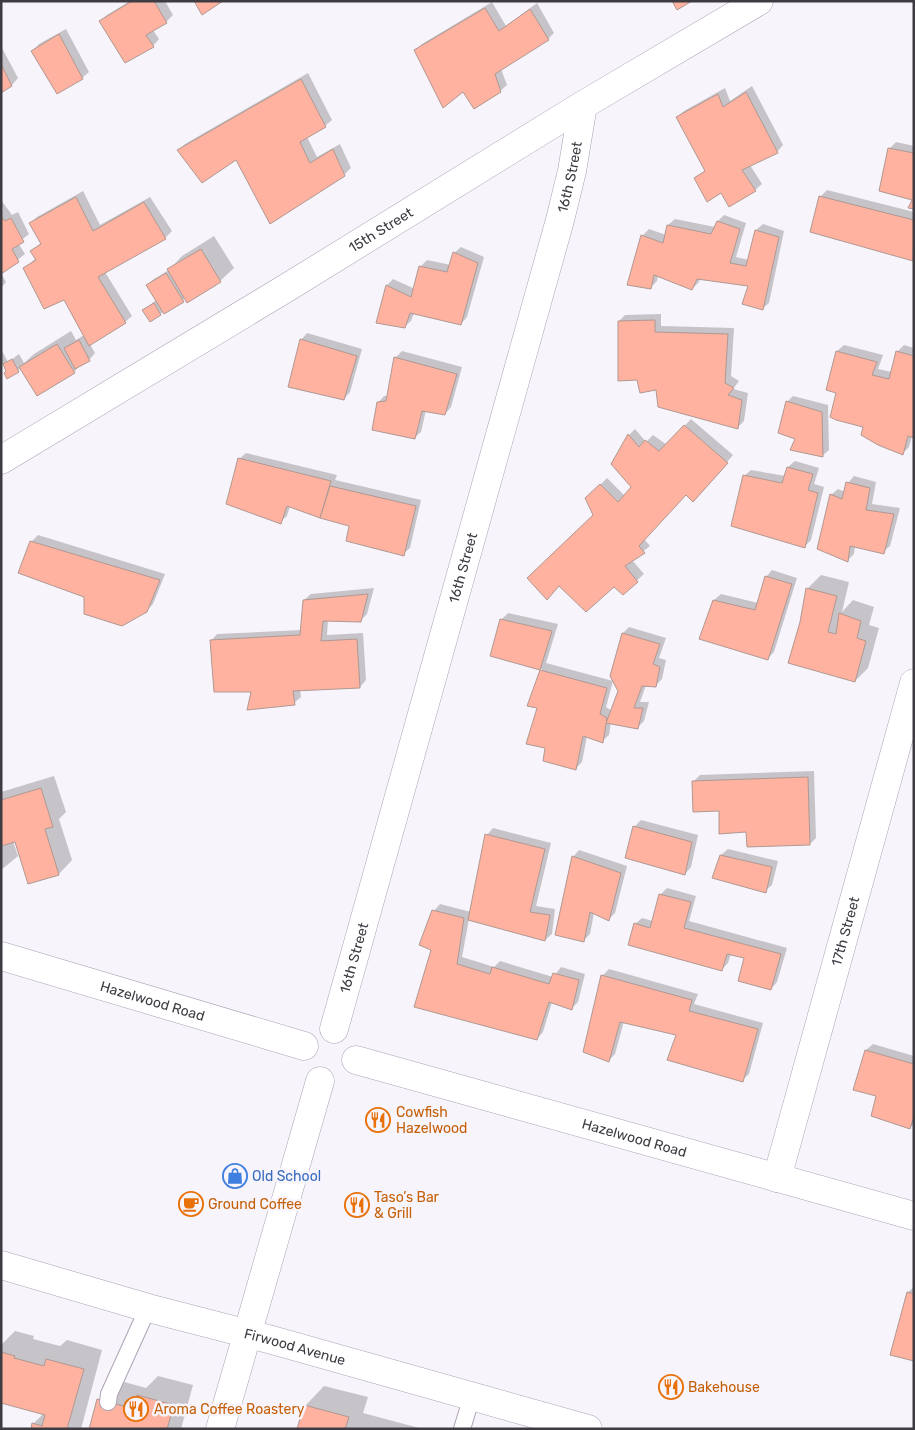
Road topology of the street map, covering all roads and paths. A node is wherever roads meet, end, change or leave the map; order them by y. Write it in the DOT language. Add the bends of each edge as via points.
graph roads {
  1 [pos="759,1"];
  2 [pos="583,105"];
  3 [pos="1,460"];
  4 [pos="914,683"];
  5 [pos="1,956"];
  6 [pos="334,1029"];
  7 [pos="304,1046"];
  8 [pos="356,1060"];
  9 [pos="320,1081"];
  10 [pos="777,1178"];
  11 [pos="914,1216"];
  12 [pos="1,1265"];
  13 [pos="148,1308"];
  14 [pos="247,1334"];
  15 [pos="472,1396"];
  16 [pos="108,1402"];
  17 [pos="220,1429"];
  18 [pos="462,1429"];
  19 [pos="588,1429"];
  1 -- 2 [label="street, 15th Street"];
  2 -- 3 [label="street, 15th Street"];
  2 -- 6 [label="street, 16th Street" via="560,220"];
  4 -- 10 [label="street, 17th Street"];
  5 -- 7 [label="street, Hazelwood Road"];
  6 -- 7 [label="street" via="316,1032"];
  6 -- 8 [label="street" via="350,1038"];
  7 -- 9 [label="street" via="303,1063 307,1071"];
  8 -- 9 [label="street" via="344,1077"];
  8 -- 10 [label="street, Hazelwood Road"];
  9 -- 14 [label="street"];
  10 -- 11 [label="street, Hazelwood Road"];
  12 -- 13 [label="street, Firwood Avenue"];
  13 -- 14 [label="street, Firwood Avenue"];
  13 -- 16 [label="lane"];
  14 -- 15 [label="street, Firwood Avenue"];
  14 -- 17 [label="street"];
  15 -- 18 [label="lane"];
  15 -- 19 [label="street, Firwood Avenue"];
}
